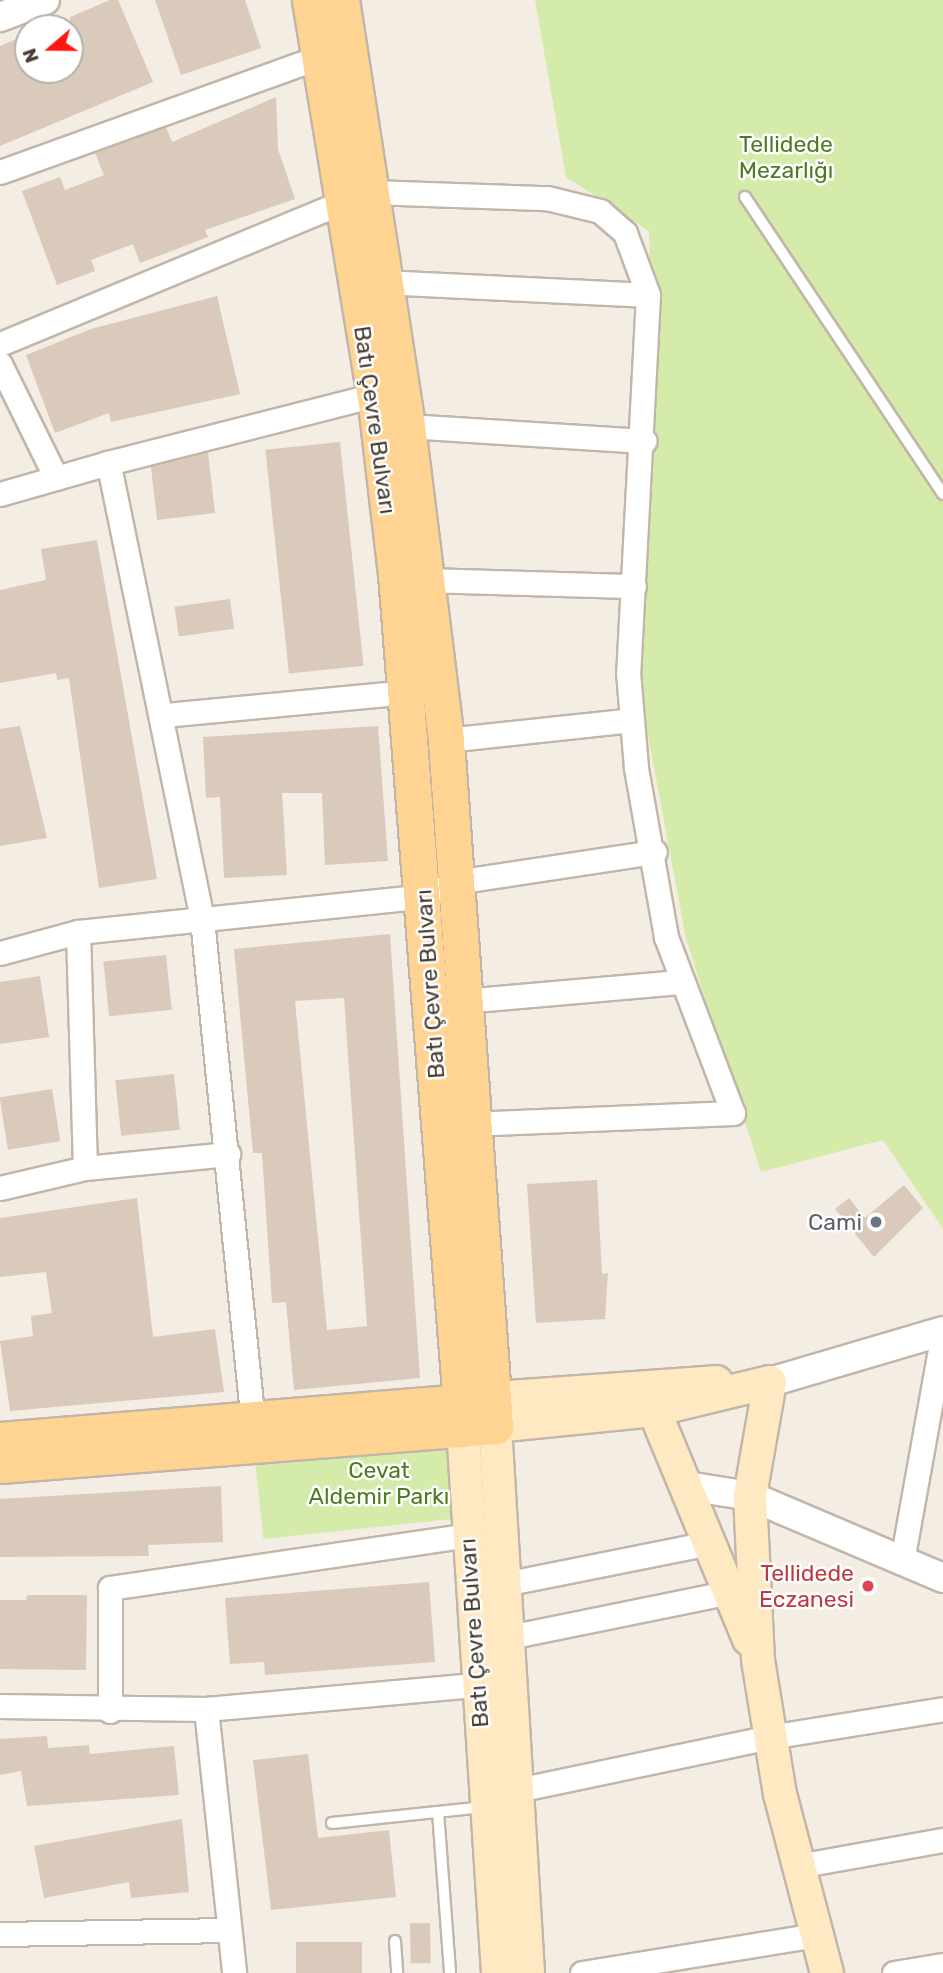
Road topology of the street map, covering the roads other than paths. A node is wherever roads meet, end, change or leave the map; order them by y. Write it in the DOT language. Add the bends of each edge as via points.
graph roads {
  1 [pos="45,0"];
  2 [pos="310,0"];
  3 [pos="341,0"];
  4 [pos="0,18"];
  5 [pos="319,57"];
  6 [pos="0,172"];
  7 [pos="356,197"];
  8 [pos="745,197"];
  9 [pos="383,282"];
  10 [pos="648,295"];
  11 [pos="0,344"];
  12 [pos="0,364"];
  13 [pos="374,395"];
  14 [pos="407,426"];
  15 [pos="645,441"];
  16 [pos="108,463"];
  17 [pos="56,478"];
  18 [pos="0,494"];
  19 [pos="943,494"];
  20 [pos="428,580"];
  21 [pos="634,586"];
  22 [pos="407,692"];
  23 [pos="164,715"];
  24 [pos="632,720"];
  25 [pos="446,740"];
  26 [pos="655,852"];
  27 [pos="456,882"];
  28 [pos="424,896"];
  29 [pos="202,919"];
  30 [pos="78,932"];
  31 [pos="0,953"];
  32 [pos="682,982"];
  33 [pos="463,1001"];
  34 [pos="474,1124"];
  35 [pos="228,1154"];
  36 [pos="85,1168"];
  37 [pos="0,1188"];
  38 [pos="942,1332"];
  39 [pos="770,1382"];
  40 [pos="650,1397"];
  41 [pos="478,1414"];
  42 [pos="254,1431"];
  43 [pos="0,1440"];
  44 [pos="0,1465"];
  45 [pos="687,1486"];
  46 [pos="750,1496"];
  47 [pos="467,1535"];
  48 [pos="710,1543"];
  49 [pos="902,1561"];
  50 [pos="943,1578"];
  51 [pos="505,1584"];
  52 [pos="730,1592"];
  53 [pos="509,1637"];
  54 [pos="758,1660"];
  55 [pos="477,1685"];
  56 [pos="0,1706"];
  57 [pos="206,1709"];
  58 [pos="943,1709"];
  59 [pos="110,1711"];
  60 [pos="769,1737"];
  61 [pos="518,1790"];
  62 [pos="486,1807"];
  63 [pos="438,1812"];
  64 [pos="332,1824"];
  65 [pos="943,1840"];
  66 [pos="798,1866"];
  67 [pos="229,1930"];
  68 [pos="0,1934"];
  69 [pos="817,1935"];
  70 [pos="395,1941"];
  71 [pos="943,1965"];
  72 [pos="234,1973"];
  73 [pos="397,1973"];
  74 [pos="450,1973"];
  75 [pos="498,1973"];
  76 [pos="528,1973"];
  77 [pos="582,1973"];
  78 [pos="827,1973"];
  79 [pos="894,1973"];
  1 -- 4 [label="street"];
  2 -- 5 [label="main road, Batı Çevre Bulvarı"];
  3 -- 7 [label="main road, Batı Çevre Bulvarı"];
  5 -- 6 [label="street"];
  5 -- 7 [label="main road, Batı Çevre Bulvarı"];
  7 -- 9 [label="main road, Batı Çevre Bulvarı"];
  7 -- 10 [label="street" via="547,198 600,211 625,233"];
  7 -- 11 [label="street"];
  7 -- 13 [label="main road, Batı Çevre Bulvarı"];
  8 -- 19 [label="lane"];
  9 -- 10 [label="street"];
  9 -- 14 [label="main road, Batı Çevre Bulvarı"];
  10 -- 15 [label="street"];
  12 -- 17 [label="street"];
  13 -- 14 [label="street"];
  13 -- 16 [label="street"];
  13 -- 22 [label="main road, Batı Çevre Bulvarı"];
  14 -- 15 [label="street"];
  14 -- 20 [label="main road, Batı Çevre Bulvarı"];
  15 -- 21 [label="street"];
  16 -- 17 [label="street"];
  16 -- 23 [label="street" via="141,639"];
  17 -- 18 [label="street"];
  20 -- 21 [label="street"];
  20 -- 25 [label="main road, Batı Çevre Bulvarı"];
  21 -- 24 [label="street"];
  22 -- 23 [label="street"];
  22 -- 28 [label="main road, Batı Çevre Bulvarı"];
  23 -- 29 [label="street"];
  24 -- 25 [label="street"];
  24 -- 26 [label="street"];
  25 -- 27 [label="main road, Batı Çevre Bulvarı"];
  26 -- 27 [label="street"];
  26 -- 32 [label="street" via="666,937"];
  27 -- 28 [label="street"];
  27 -- 33 [label="main road, Batı Çevre Bulvarı"];
  28 -- 29 [label="street"];
  28 -- 41 [label="main road, Batı Çevre Bulvarı"];
  29 -- 30 [label="street"];
  29 -- 35 [label="street"];
  30 -- 31 [label="street"];
  30 -- 36 [label="street"];
  32 -- 33 [label="street"];
  32 -- 34 [label="street" via="733,1113"];
  33 -- 34 [label="main road, Batı Çevre Bulvarı"];
  34 -- 41 [label="main road, Batı Çevre Bulvarı"];
  35 -- 36 [label="street"];
  35 -- 42 [label="street"];
  36 -- 37 [label="street"];
  38 -- 39 [label="street"];
  38 -- 49 [label="street"];
  39 -- 40 [label="main road"];
  39 -- 46 [label="main road"];
  40 -- 41 [label="main road"];
  40 -- 45 [label="main road"];
  41 -- 42 [label="main road"];
  41 -- 47 [label="main road, Batı Çevre Bulvarı"];
  41 -- 51 [label="main road, Batı Çevre Bulvarı"];
  42 -- 43 [label="main road"];
  42 -- 44 [label="main road"];
  45 -- 46 [label="street"];
  45 -- 48 [label="main road"];
  46 -- 49 [label="street"];
  46 -- 54 [label="main road"];
  47 -- 55 [label="main road, Batı Çevre Bulvarı"];
  47 -- 59 [label="street" via="110,1588"];
  48 -- 51 [label="street"];
  48 -- 52 [label="main road"];
  49 -- 50 [label="street"];
  51 -- 53 [label="main road, Batı Çevre Bulvarı"];
  52 -- 53 [label="street"];
  52 -- 54 [label="main road"];
  53 -- 61 [label="main road, Batı Çevre Bulvarı"];
  54 -- 60 [label="main road"];
  55 -- 57 [label="street"];
  55 -- 62 [label="main road, Batı Çevre Bulvarı"];
  56 -- 59 [label="street"];
  57 -- 59 [label="street"];
  57 -- 67 [label="street"];
  58 -- 60 [label="street"];
  60 -- 61 [label="street"];
  60 -- 66 [label="main road"];
  61 -- 76 [label="main road, Batı Çevre Bulvarı"];
  62 -- 63 [label="lane"];
  62 -- 75 [label="main road, Batı Çevre Bulvarı"];
  63 -- 64 [label="lane"];
  63 -- 74 [label="lane"];
  65 -- 66 [label="street"];
  66 -- 69 [label="main road"];
  67 -- 68 [label="street"];
  67 -- 72 [label="street"];
  69 -- 77 [label="street"];
  69 -- 78 [label="main road"];
  70 -- 73 [label="lane"];
  71 -- 79 [label="street"];
}
